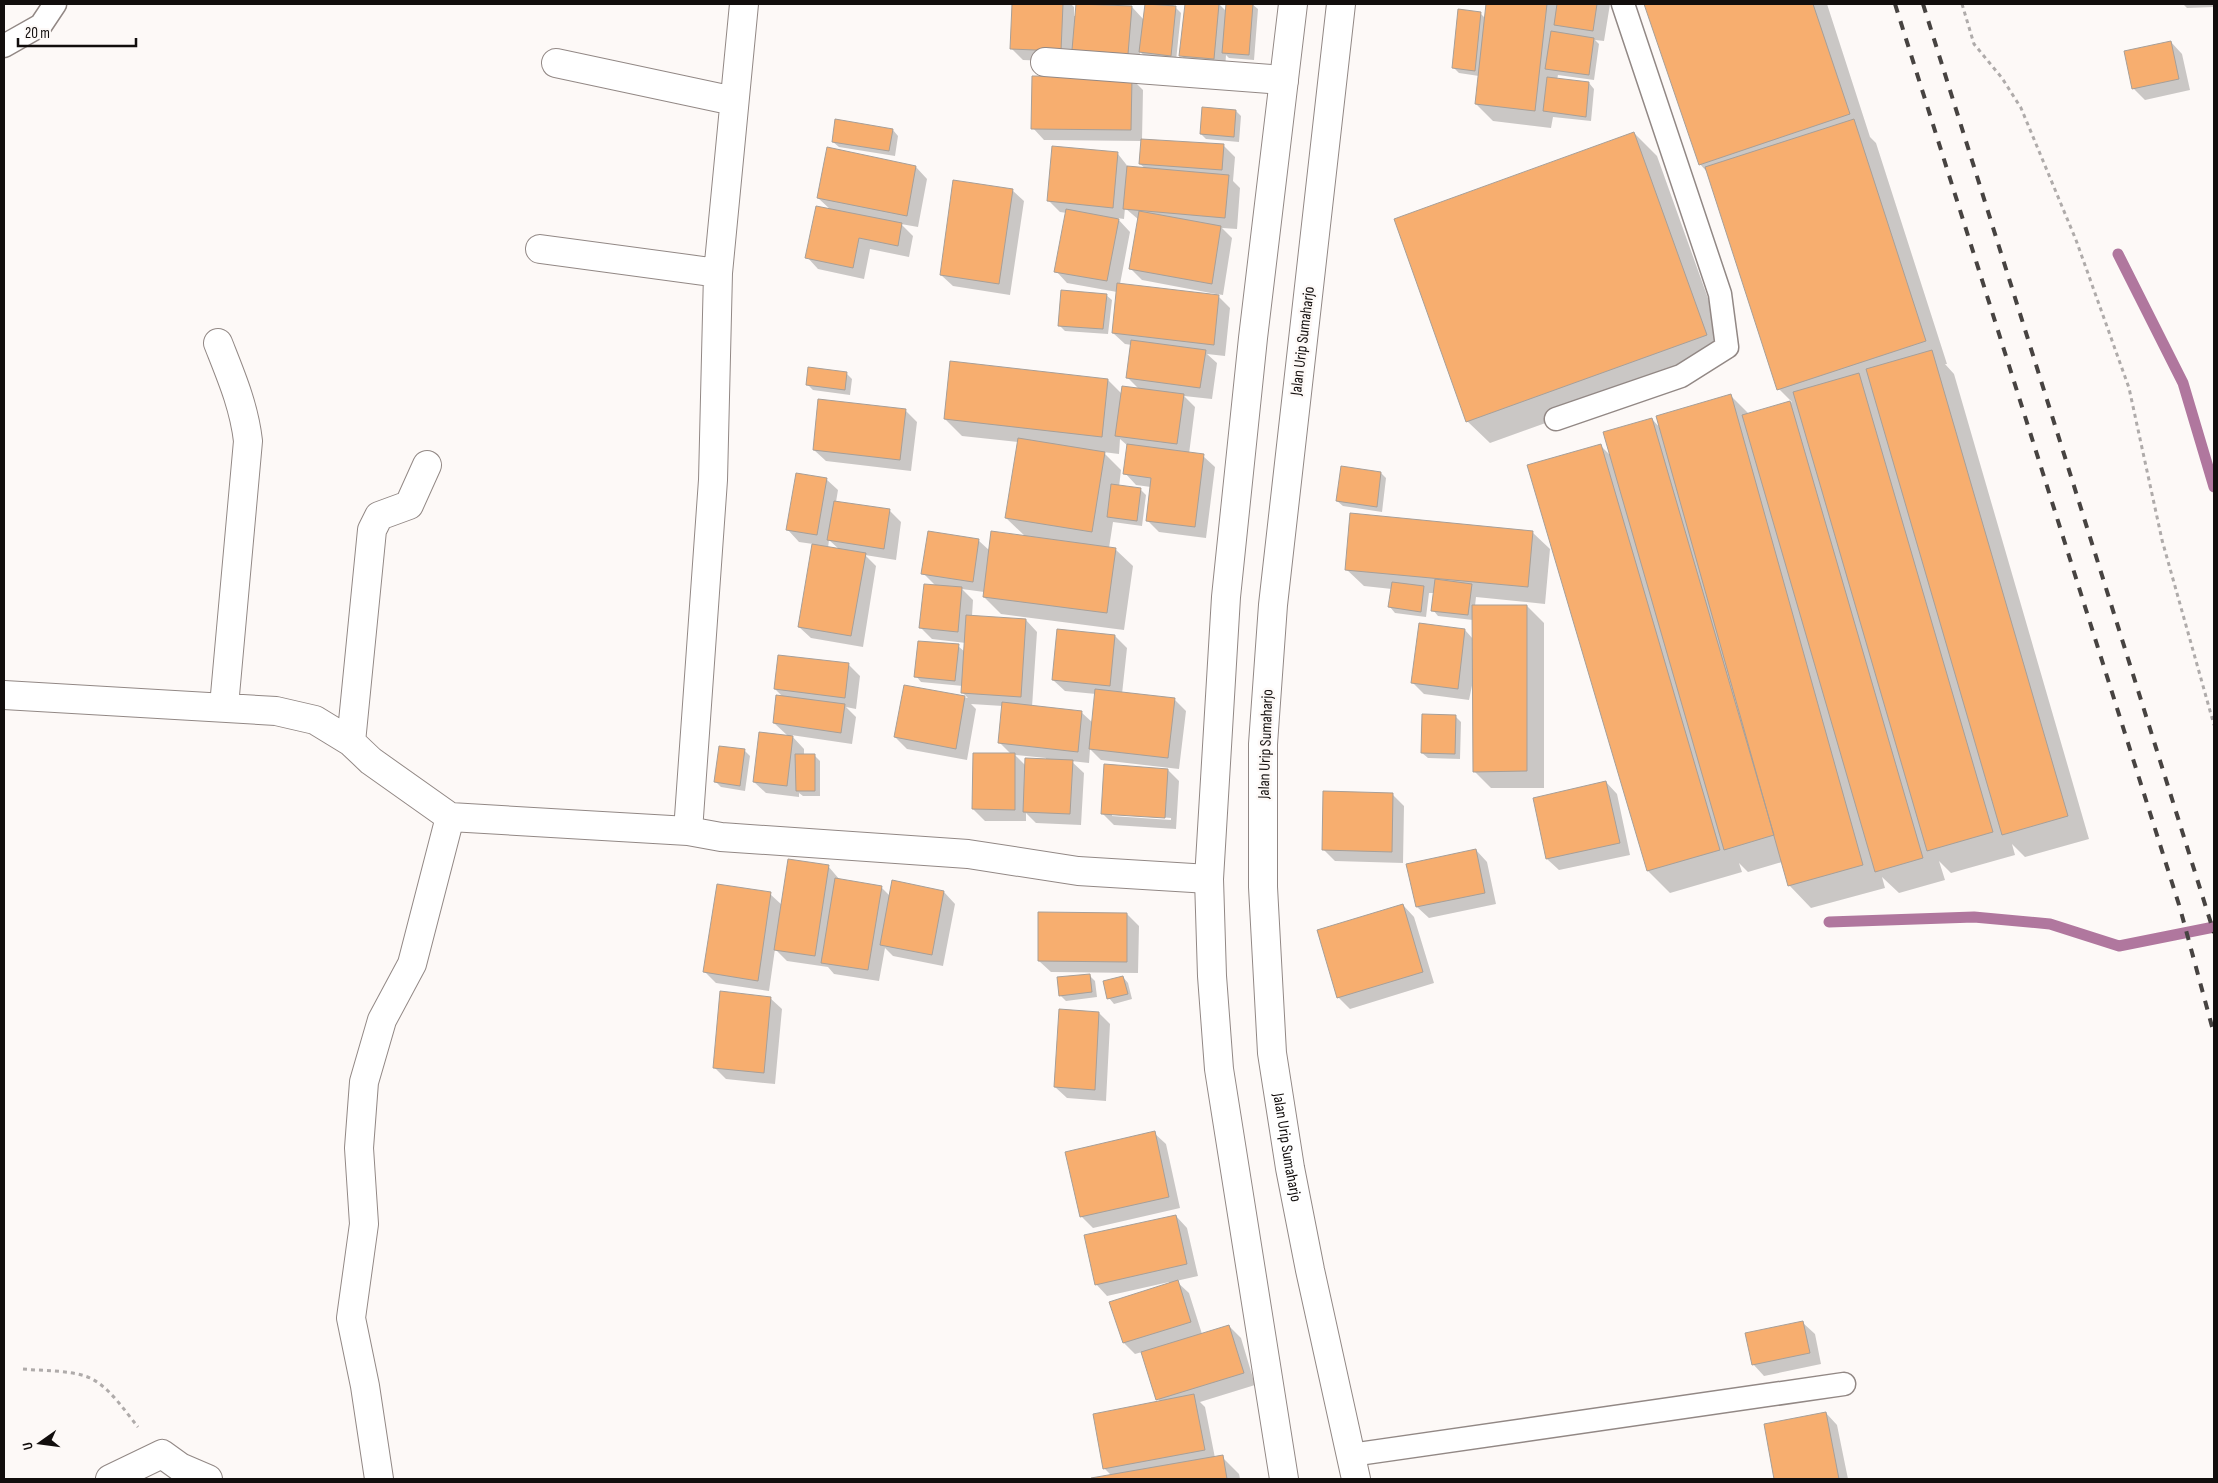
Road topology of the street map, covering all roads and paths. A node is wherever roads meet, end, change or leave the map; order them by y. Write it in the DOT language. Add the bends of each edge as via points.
graph roads {
  1 [pos="55,4"];
  2 [pos="744,4"];
  3 [pos="1293,4"];
  4 [pos="1341,4"];
  5 [pos="1624,4"];
  6 [pos="1962,4"];
  7 [pos="4,46"];
  8 [pos="1045,62"];
  9 [pos="556,63"];
  10 [pos="1284,80"];
  11 [pos="734,100"];
  12 [pos="540,249"];
  13 [pos="718,273"];
  14 [pos="218,344"];
  15 [pos="1556,419"];
  16 [pos="427,465"];
  17 [pos="4,695"];
  18 [pos="224,706"];
  19 [pos="2214,725"];
  20 [pos="351,742"];
  21 [pos="450,817"];
  22 [pos="688,831"];
  23 [pos="1209,879"];
  24 [pos="23,1370"];
  25 [pos="1844,1384"];
  26 [pos="162,1454"];
  27 [pos="1353,1467"];
  28 [pos="110,1479"];
  29 [pos="208,1479"];
  30 [pos="379,1479"];
  31 [pos="1284,1479"];
  1 -- 7 [label="lane" via="41,25"];
  2 -- 11 [label="main road"];
  3 -- 10 [label="main road"];
  4 -- 27 [label="main road, Jalan Urip Sumaharjo" via="1273,605 1264,734 1263,887 1272,1053 1290,1168"];
  5 -- 15 [label="lane" via="1720,294 1727,347 1680,376"];
  6 -- 19 [label="path" via="1974,44 2021,108 2076,240 2129,388 2162,540"];
  8 -- 10 [label="main road"];
  9 -- 11 [label="main road"];
  10 -- 23 [label="main road" via="1226,597"];
  11 -- 13 [label="main road"];
  12 -- 13 [label="main road"];
  13 -- 22 [label="main road" via="713,480"];
  14 -- 18 [label="main road" via="246,418 248,442"];
  16 -- 20 [label="main road" via="409,505 380,516 372,530"];
  17 -- 18 [label="main road"];
  18 -- 20 [label="main road" via="276,710 315,720"];
  20 -- 21 [label="main road" via="371,761"];
  21 -- 22 [label="main road"];
  21 -- 30 [label="main road" via="412,964 382,1020 364,1082 359,1148 364,1224 351,1318"];
  22 -- 23 [label="main road" via="721,837 968,854 1078,871"];
  23 -- 31 [label="main road" via="1219,1069"];
  24 -- 26 [label="path" via="87,1376 104,1387"];
  25 -- 27 [label="lane"];
  26 -- 28 [label="main road"];
  26 -- 29 [label="main road" via="180,1467"];
}
